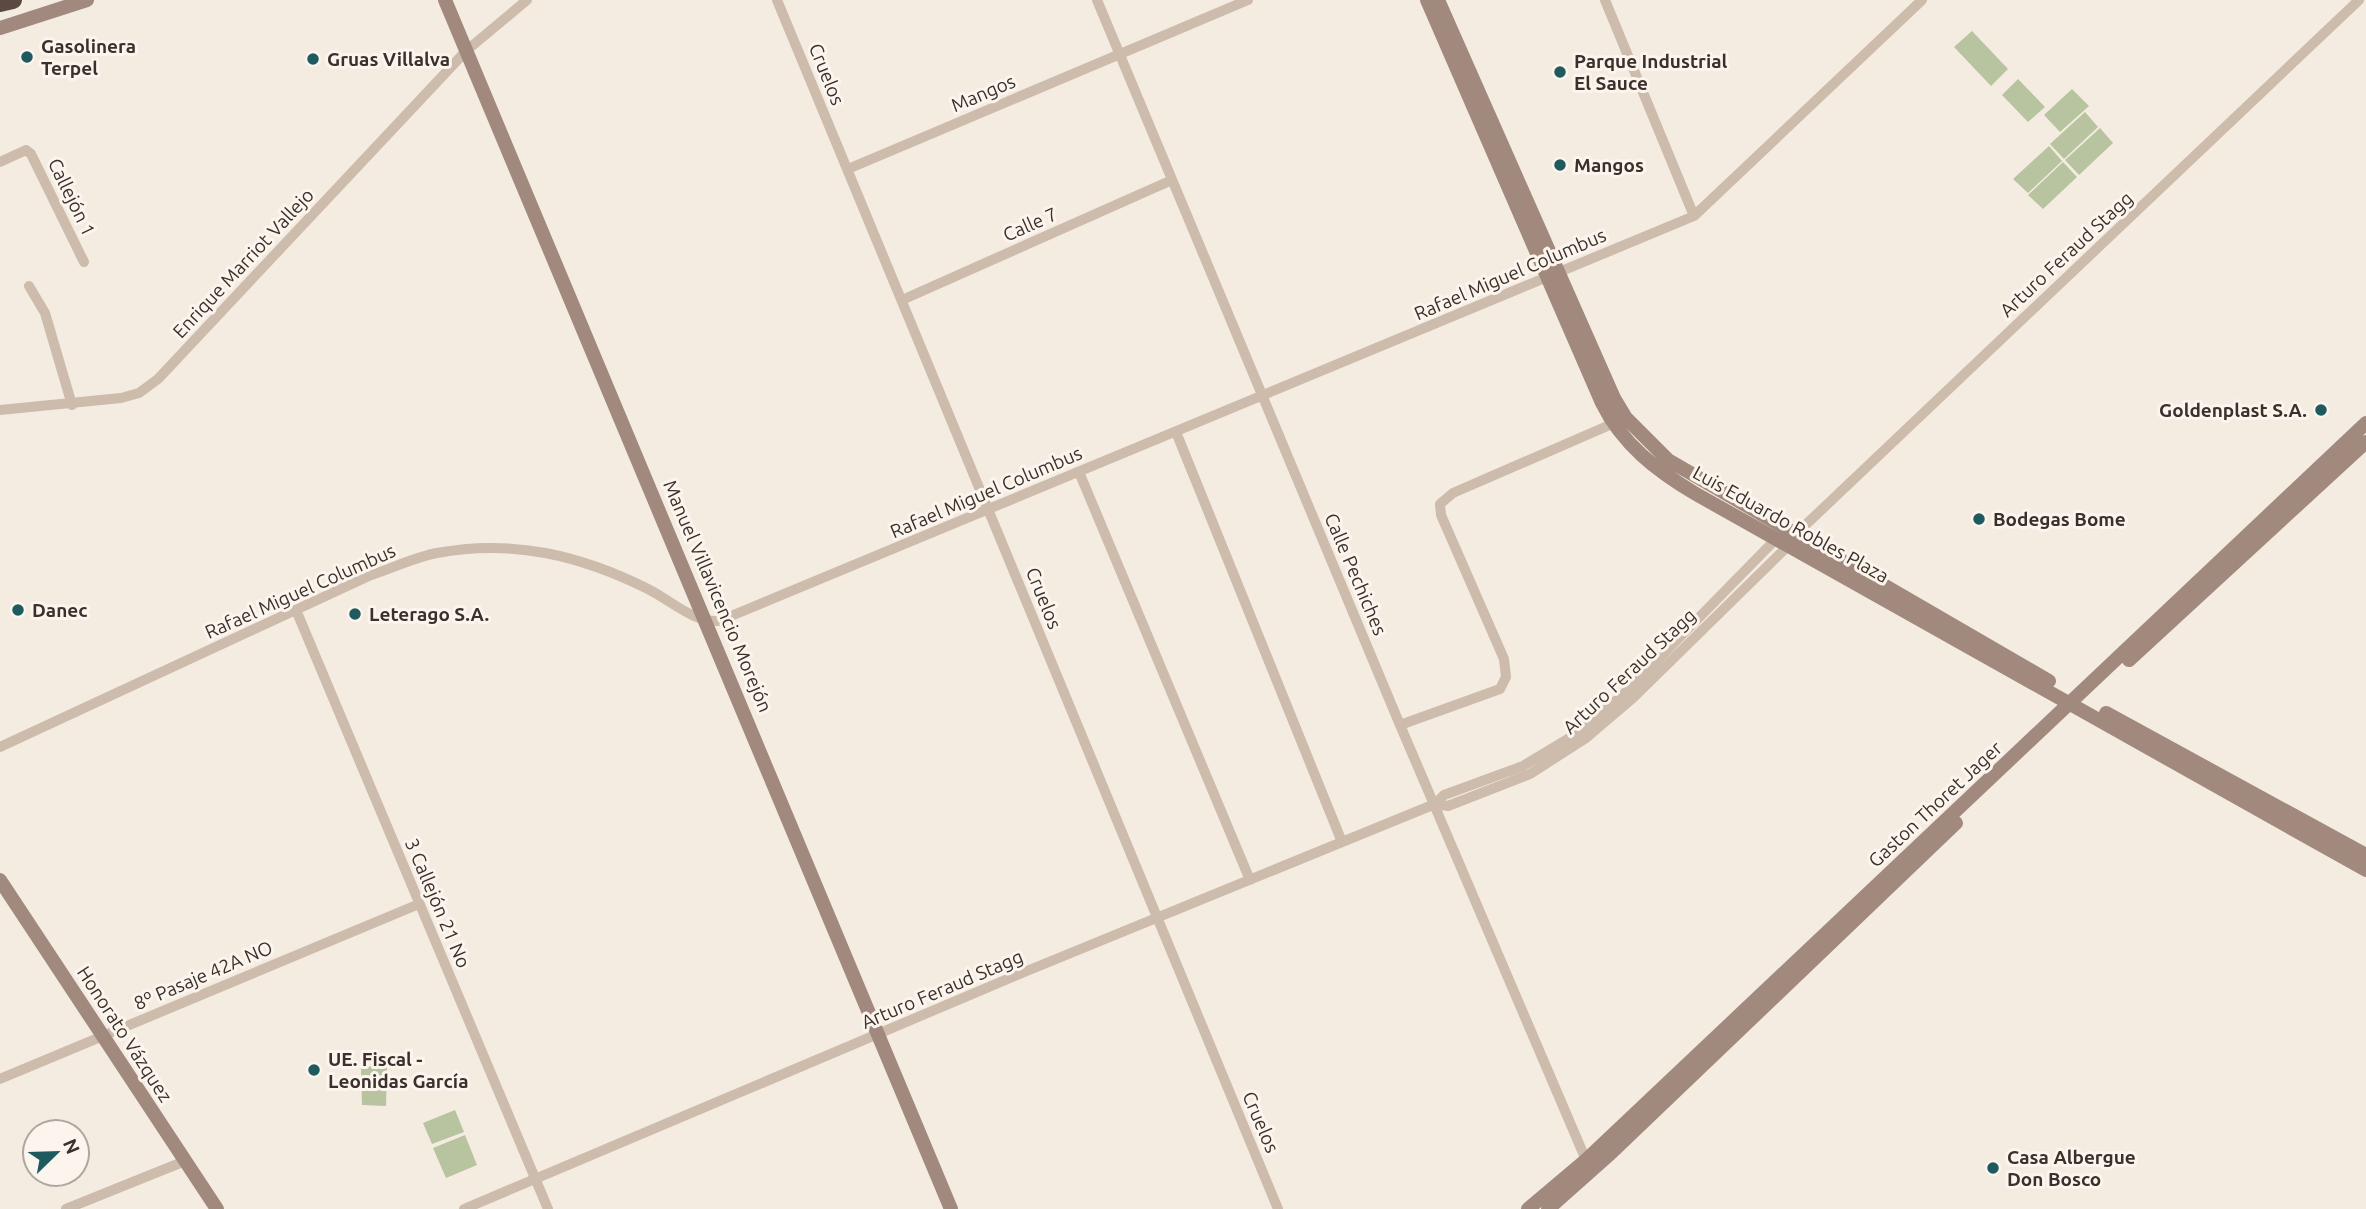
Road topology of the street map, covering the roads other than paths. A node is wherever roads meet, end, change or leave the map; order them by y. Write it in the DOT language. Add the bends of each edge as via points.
graph roads {
  1 [pos="13,0"];
  2 [pos="88,0"];
  3 [pos="445,0"];
  4 [pos="527,0"];
  5 [pos="778,0"];
  6 [pos="1097,0"];
  7 [pos="1248,0"];
  8 [pos="1427,0"];
  9 [pos="1438,0"];
  10 [pos="1605,0"];
  11 [pos="1922,0"];
  12 [pos="2359,0"];
  13 [pos="0,3"];
  14 [pos="0,28"];
  15 [pos="466,51"];
  16 [pos="1119,54"];
  17 [pos="0,162"];
  18 [pos="848,169"];
  19 [pos="1172,180"];
  20 [pos="1694,216"];
  21 [pos="84,262"];
  22 [pos="1551,275"];
  23 [pos="29,286"];
  24 [pos="902,300"];
  25 [pos="1262,396"];
  26 [pos="72,405"];
  27 [pos="0,410"];
  28 [pos="2366,423"];
  29 [pos="1612,424"];
  30 [pos="1176,432"];
  31 [pos="2366,442"];
  32 [pos="1079,472"];
  33 [pos="989,510"];
  34 [pos="1788,539"];
  35 [pos="296,610"];
  36 [pos="707,622"];
  37 [pos="2077,703"];
  38 [pos="1400,725"];
  39 [pos="0,747"];
  40 [pos="1435,804"];
  41 [pos="1342,842"];
  42 [pos="2366,855"];
  43 [pos="2366,870"];
  44 [pos="0,880"];
  45 [pos="1250,880"];
  46 [pos="419,904"];
  47 [pos="1158,920"];
  48 [pos="878,1034"];
  49 [pos="103,1035"];
  50 [pos="0,1079"];
  51 [pos="1586,1160"];
  52 [pos="186,1161"];
  53 [pos="535,1179"];
  54 [pos="66,1209"];
  55 [pos="217,1209"];
  56 [pos="464,1209"];
  57 [pos="548,1209"];
  58 [pos="951,1209"];
  59 [pos="1278,1209"];
  60 [pos="1528,1209"];
  61 [pos="1548,1209"];
  1 -- 13 [label="highway"];
  2 -- 14 [label="street"];
  3 -- 15 [label="street, Manuel Villavicencio Morejón"];
  4 -- 15 [label="street, Enrique Marriot Vallejo"];
  5 -- 18 [label="street, Cruelos"];
  6 -- 16 [label="street, Calle Pechiches"];
  7 -- 16 [label="street, Mangos"];
  8 -- 22 [label="street, Luis Eduardo Robles Plaza"];
  9 -- 22 [label="street, Luis Eduardo Robles Plaza"];
  10 -- 20 [label="street"];
  11 -- 20 [label="street, Rafael Miguel Columbus"];
  12 -- 34 [label="street, Arturo Feraud Stagg"];
  15 -- 26 [label="street, Enrique Marriot Vallejo" via="158,379 139,393"];
  15 -- 36 [label="street, Manuel Villavicencio Morejón"];
  16 -- 18 [label="street, Mangos"];
  16 -- 19 [label="street, Calle Pechiches"];
  17 -- 21 [label="street, Callejón 1" via="26,150 31,154"];
  18 -- 24 [label="street, Cruelos"];
  19 -- 24 [label="street, Calle 7"];
  19 -- 25 [label="street, Calle Pechiches"];
  20 -- 22 [label="street, Rafael Miguel Columbus"];
  22 -- 25 [label="street, Rafael Miguel Columbus"];
  22 -- 29 [label="street, Luis Eduardo Robles Plaza"];
  22 -- 34 [label="street, Luis Eduardo Robles Plaza" via="1626,418 1668,460"];
  23 -- 26 [label="street" via="45,313"];
  24 -- 33 [label="street, Cruelos"];
  25 -- 30 [label="street, Rafael Miguel Columbus"];
  25 -- 38 [label="street, Calle Pechiches"];
  26 -- 27 [label="street, Enrique Marriot Vallejo"];
  28 -- 37 [label="street, Gaston Thoret Jager" via="2251,528"];
  29 -- 34 [label="street, Luis Eduardo Robles Plaza" via="1667,477"];
  29 -- 38 [label="street" via="1453,494 1440,504 1440,515 1504,659 1506,677 1500,689"];
  30 -- 32 [label="street, Rafael Miguel Columbus"];
  30 -- 41 [label="street"];
  31 -- 37 [label="street, Gaston Thoret Jager"];
  32 -- 33 [label="street, Rafael Miguel Columbus"];
  32 -- 45 [label="street"];
  33 -- 36 [label="street, Rafael Miguel Columbus" via="719,621"];
  33 -- 47 [label="street, Cruelos"];
  34 -- 37 [label="street, Luis Eduardo Robles Plaza"];
  34 -- 40 [label="street, Arturo Feraud Stagg" via="1581,731 1532,761 1444,794"];
  35 -- 36 [label="street, Rafael Miguel Columbus" via="371,575 435,554 499,546 571,558 647,588"];
  35 -- 39 [label="street, Rafael Miguel Columbus"];
  35 -- 46 [label="street, 3 Callejón 21 No"];
  36 -- 48 [label="street, Manuel Villavicencio Morejón"];
  37 -- 42 [label="street, Luis Eduardo Robles Plaza"];
  37 -- 43 [label="street, Luis Eduardo Robles Plaza"];
  37 -- 51 [label="street, Gaston Thoret Jager"];
  37 -- 61 [label="street, Gaston Thoret Jager"];
  38 -- 40 [label="street, Calle Pechiches"];
  40 -- 41 [label="street, Arturo Feraud Stagg"];
  40 -- 51 [label="street, Calle Pechiches"];
  41 -- 45 [label="street, Arturo Feraud Stagg"];
  44 -- 49 [label="street, Honorato Vázquez"];
  45 -- 47 [label="street, Arturo Feraud Stagg"];
  46 -- 49 [label="street, 8º Pasaje 42A NO"];
  46 -- 53 [label="street, 3 Callejón 21 No"];
  47 -- 48 [label="street, Arturo Feraud Stagg"];
  47 -- 59 [label="street, Cruelos"];
  48 -- 53 [label="street, Arturo Feraud Stagg"];
  48 -- 58 [label="street, Manuel Villavicencio Morejón"];
  49 -- 50 [label="street, 8º Pasaje 42A NO"];
  49 -- 52 [label="street, Honorato Vázquez"];
  51 -- 60 [label="street, Gaston Thoret Jager"];
  52 -- 54 [label="street"];
  52 -- 55 [label="street, Honorato Vázquez"];
  53 -- 56 [label="street, Arturo Feraud Stagg"];
  53 -- 57 [label="street, 3 Callejón 21 No"];
}
